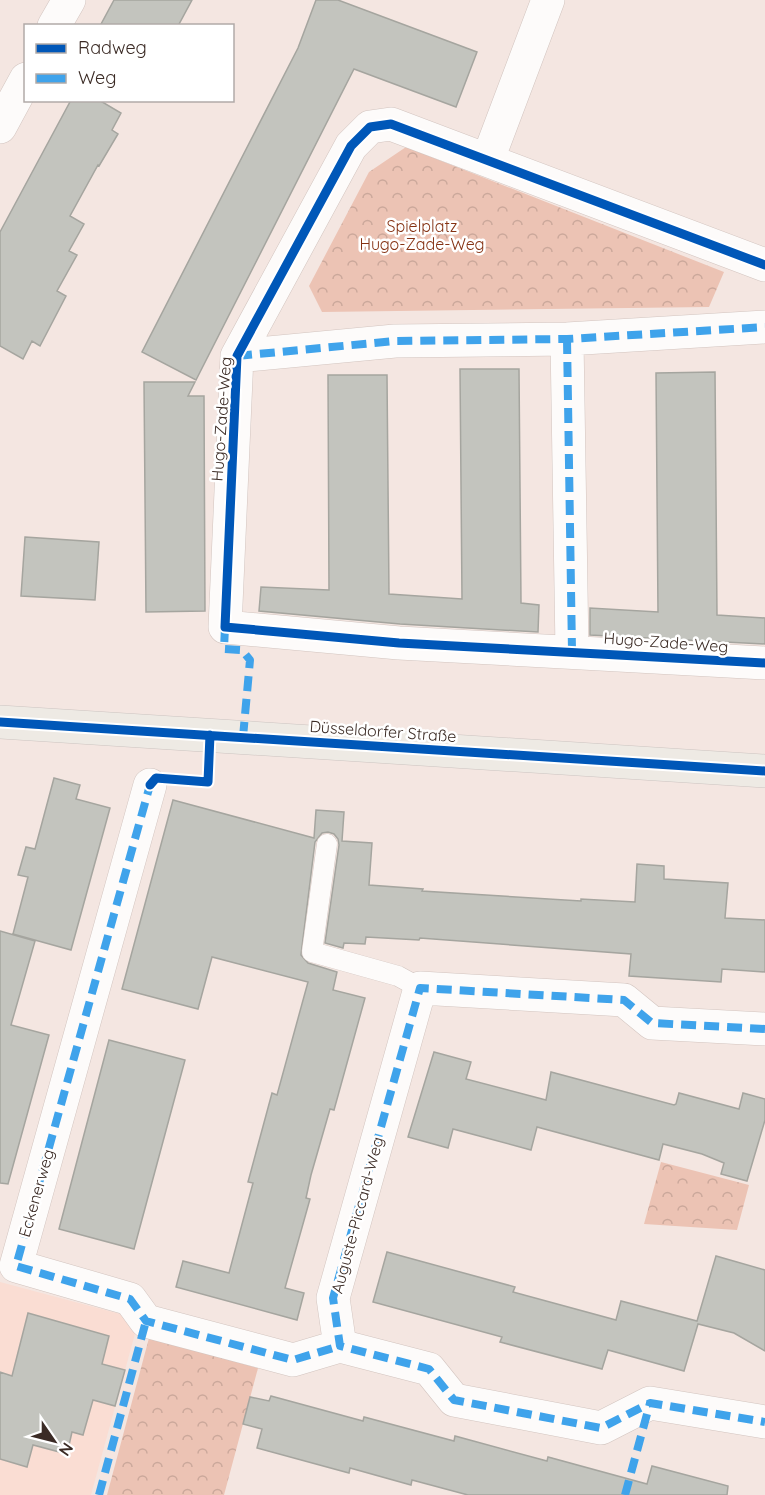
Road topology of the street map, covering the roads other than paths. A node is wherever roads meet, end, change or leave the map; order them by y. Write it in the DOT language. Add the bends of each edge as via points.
graph roads {
  1 [pos="548,0"];
  2 [pos="24,83"];
  3 [pos="0,127"];
  4 [pos="488,159"];
  5 [pos="765,263"];
  6 [pos="765,327"];
  7 [pos="567,339"];
  8 [pos="237,356"];
  9 [pos="572,651"];
  10 [pos="765,663"];
  11 [pos="0,722"];
  12 [pos="765,771"];
  13 [pos="150,785"];
  14 [pos="327,844"];
  15 [pos="420,988"];
  16 [pos="765,1029"];
  17 [pos="340,1346"];
  18 [pos="765,1422"];
  1 -- 4 [label="street"];
  2 -- 3 [label="street"];
  4 -- 5 [label="street, Hugo-Zade-Weg"];
  4 -- 8 [label="street, Hugo-Zade-Weg" via="391,124 370,127 351,146"];
  6 -- 7 [label="street, Hugo-Zade-Weg"];
  7 -- 8 [label="street, Hugo-Zade-Weg" via="395,341"];
  7 -- 9 [label="street"];
  8 -- 9 [label="street, Hugo-Zade-Weg" via="225,627 399,643"];
  9 -- 10 [label="street, Hugo-Zade-Weg"];
  11 -- 12 [label="main road, Düsseldorfer Straße"];
  13 -- 17 [label="street, Eckenerweg" via="16,1266 130,1299 146,1321 293,1360"];
  14 -- 15 [label="lane" via="312,952 398,976"];
  15 -- 16 [label="street" via="624,1000 652,1023"];
  15 -- 17 [label="street, Auguste-Piccard-Weg" via="333,1298"];
  17 -- 18 [label="street" via="429,1369 454,1400 601,1428 650,1403"];
}
